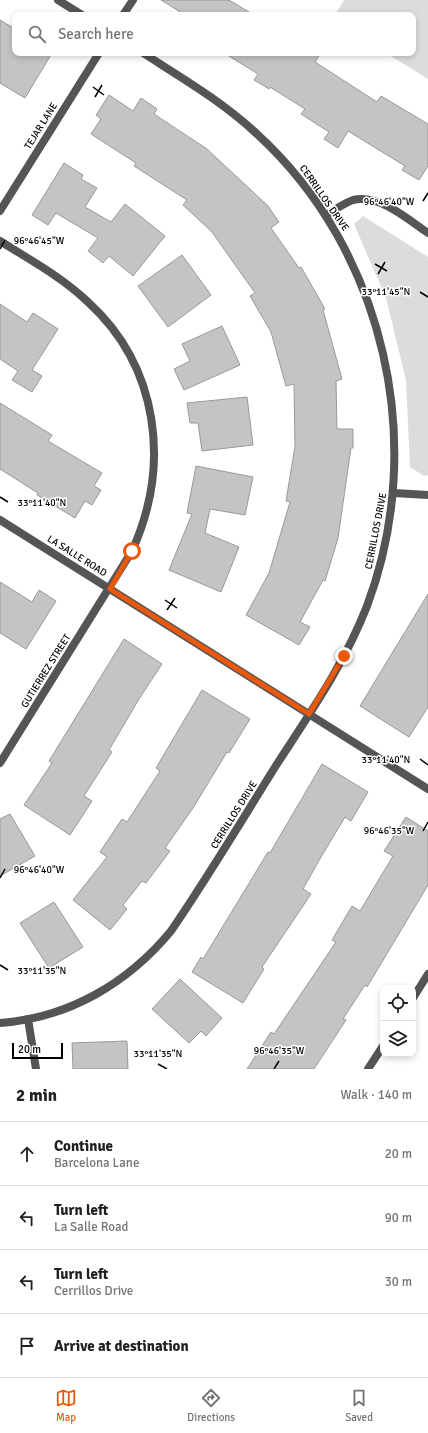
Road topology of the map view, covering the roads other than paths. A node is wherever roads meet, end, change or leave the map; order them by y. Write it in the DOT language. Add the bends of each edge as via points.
graph roads {
  1 [pos="58,0"];
  2 [pos="133,0"];
  3 [pos="77,12"];
  4 [pos="125,12"];
  5 [pos="97,56"];
  6 [pos="148,56"];
  7 [pos="0,210"];
  8 [pos="326,215"];
  9 [pos="428,233"];
  10 [pos="0,241"];
  11 [pos="394,493"];
  12 [pos="428,495"];
  13 [pos="0,520"];
  14 [pos="110,589"];
  15 [pos="309,714"];
  16 [pos="0,763"];
  17 [pos="428,789"];
  18 [pos="428,974"];
  19 [pos="416,993"];
  20 [pos="28,1019"];
  21 [pos="0,1023"];
  22 [pos="380,1051"];
  23 [pos="36,1069"];
  24 [pos="368,1069"];
  1 -- 3 [label="street"];
  2 -- 4 [label="street"];
  5 -- 7 [label="street, TEJAR LANE"];
  6 -- 8 [label="street, CERRILLOS DRIVE" via="217,101 258,134 295,172"];
  8 -- 9 [label="street" via="354,200 373,200"];
  8 -- 11 [label="street, CERRILLOS DRIVE" via="355,266 384,348 394,413"];
  10 -- 14 [label="street, GUTIERREZ STREET" via="56,276 88,302 116,333 144,389 155,450 152,492 141,532"];
  11 -- 12 [label="street"];
  11 -- 15 [label="street, CERRILLOS DRIVE" via="385,550 368,604 344,656"];
  13 -- 14 [label="street, LA SALLE ROAD"];
  14 -- 15 [label="street, LA SALLE ROAD"];
  14 -- 16 [label="street, GUTIERREZ STREET"];
  15 -- 17 [label="street, LA SALLE ROAD"];
  15 -- 20 [label="street, CERRILLOS DRIVE" via="183,914 157,948 108,989 69,1008"];
  18 -- 19 [label="street"];
  20 -- 21 [label="street, CERRILLOS DRIVE"];
  20 -- 23 [label="street"];
  22 -- 24 [label="street"];
}
